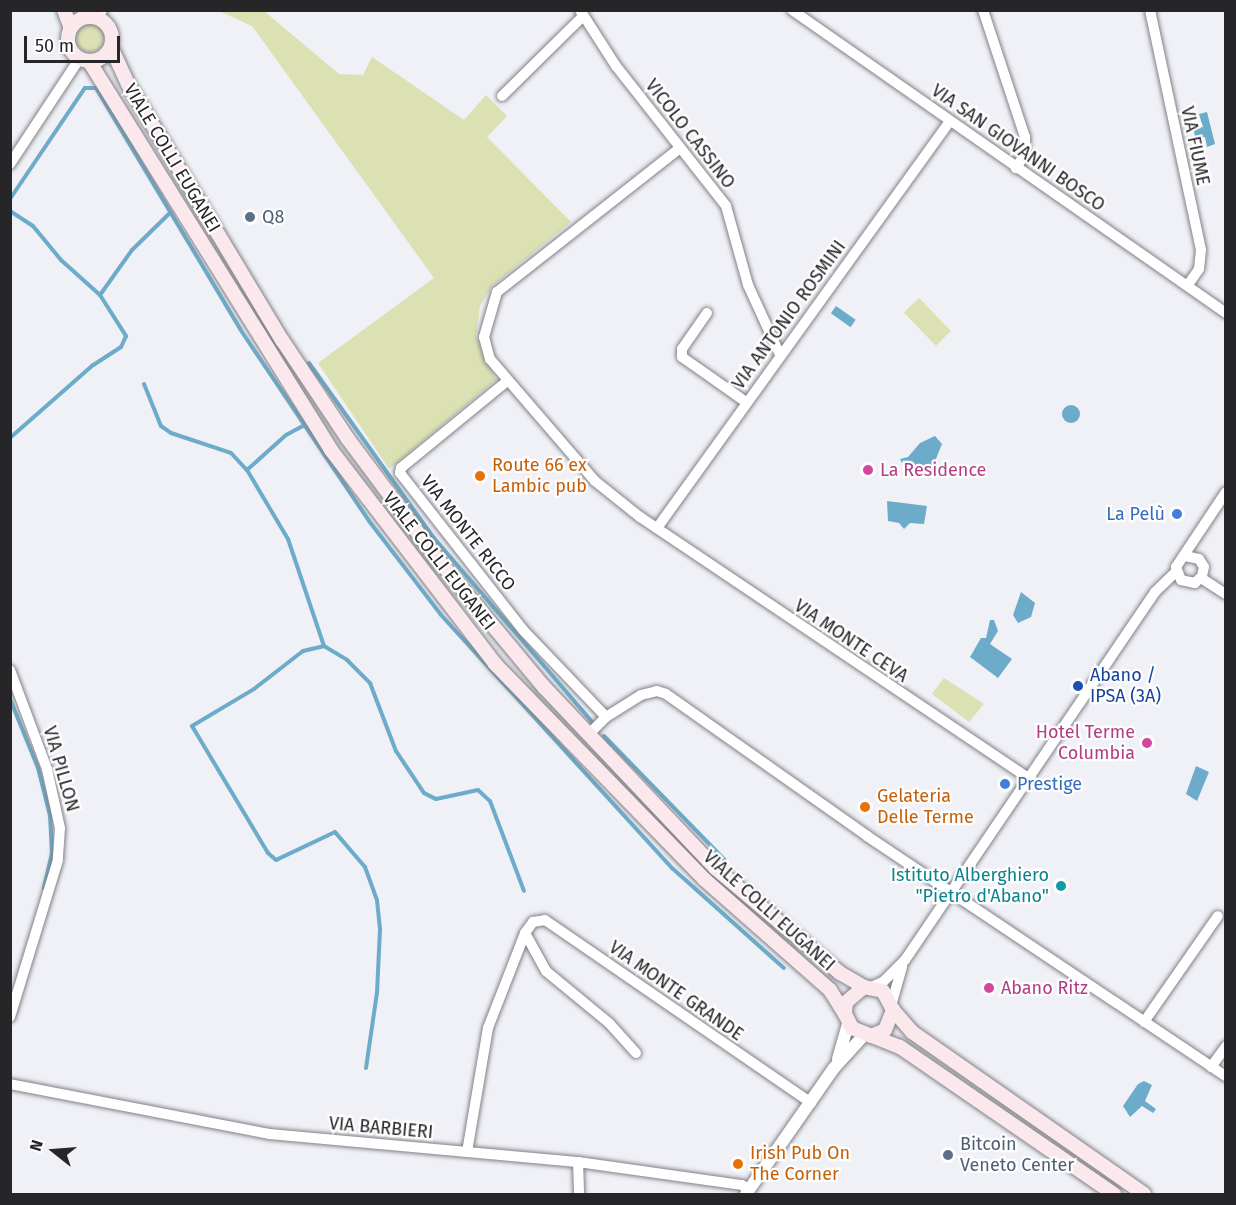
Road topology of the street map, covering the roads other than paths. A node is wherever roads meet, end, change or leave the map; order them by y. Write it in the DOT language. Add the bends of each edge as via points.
graph roads {
  1 [pos="64,10"];
  2 [pos="792,10"];
  3 [pos="983,10"];
  4 [pos="1150,10"];
  5 [pos="582,13"];
  6 [pos="95,14"];
  7 [pos="71,28"];
  8 [pos="111,47"];
  9 [pos="84,59"];
  10 [pos="502,96"];
  11 [pos="950,121"];
  12 [pos="680,148"];
  13 [pos="10,164"];
  14 [pos="1017,168"];
  15 [pos="1188,285"];
  16 [pos="707,312"];
  17 [pos="1226,313"];
  18 [pos="780,355"];
  19 [pos="506,382"];
  20 [pos="746,402"];
  21 [pos="1226,492"];
  22 [pos="657,528"];
  23 [pos="1185,556"];
  24 [pos="1176,572"];
  25 [pos="1201,578"];
  26 [pos="1226,594"];
  27 [pos="10,670"];
  28 [pos="606,717"];
  29 [pos="588,735"];
  30 [pos="1028,778"];
  31 [pos="953,891"];
  32 [pos="1218,916"];
  33 [pos="525,933"];
  34 [pos="905,960"];
  35 [pos="868,987"];
  36 [pos="892,1006"];
  37 [pos="10,1017"];
  38 [pos="846,1019"];
  39 [pos="1144,1022"];
  40 [pos="868,1035"];
  41 [pos="1226,1046"];
  42 [pos="636,1053"];
  43 [pos="1211,1067"];
  44 [pos="834,1068"];
  45 [pos="1226,1076"];
  46 [pos="10,1084"];
  47 [pos="811,1103"];
  48 [pos="467,1152"];
  49 [pos="578,1162"];
  50 [pos="748,1192"];
  51 [pos="579,1194"];
  52 [pos="1114,1194"];
  53 [pos="1144,1194"];
  1 -- 7 [label="main road, VIALE COLLI EUGANEI"];
  2 -- 11 [label="street, VIA SAN GIOVANNI BOSCO"];
  3 -- 14 [label="street" via="1025,137 1025,154"];
  4 -- 15 [label="street, VIA FIUME" via="1201,250 1199,269"];
  5 -- 10 [label="street"];
  5 -- 12 [label="street, VICOLO CASSINO" via="616,66"];
  6 -- 7 [label="main road, VIALE COLLI EUGANEI" via="80,19"];
  6 -- 8 [label="main road, VIALE COLLI EUGANEI" via="108,26"];
  7 -- 9 [label="main road, VIALE COLLI EUGANEI" via="68,41"];
  8 -- 9 [label="main road" via="102,57"];
  8 -- 29 [label="main road, VIALE COLLI EUGANEI" via="128,84 276,330 348,440 436,557"];
  9 -- 13 [label="street"];
  9 -- 38 [label="main road, VIALE COLLI EUGANEI" via="331,450 495,664 704,879 830,990"];
  11 -- 14 [label="street, VIA SAN GIOVANNI BOSCO"];
  11 -- 18 [label="street, VIA ANTONIO ROSMINI"];
  12 -- 18 [label="street, VICOLO CASSINO" via="726,206 748,285"];
  12 -- 19 [label="street, VIA MONTE CEVA" via="497,292 484,337 490,359"];
  14 -- 15 [label="street, VIA SAN GIOVANNI BOSCO"];
  15 -- 17 [label="street, VIA SAN GIOVANNI BOSCO"];
  16 -- 20 [label="street" via="682,348 682,357"];
  18 -- 20 [label="street, VIA ANTONIO ROSMINI"];
  19 -- 22 [label="street, VIA MONTE CEVA" via="594,482"];
  19 -- 28 [label="street, VIA MONTE RICCO" via="401,468 400,473 523,630"];
  20 -- 22 [label="street, VIA ANTONIO ROSMINI"];
  21 -- 23 [label="street"];
  22 -- 30 [label="street, VIA MONTE CEVA"];
  23 -- 24 [label="street" via="1178,562"];
  23 -- 25 [label="street" via="1195,556 1202,562"];
  24 -- 25 [label="street" via="1185,583"];
  24 -- 30 [label="street" via="1155,592"];
  25 -- 26 [label="street"];
  27 -- 37 [label="street, VIA PILLON" via="47,769 60,828 58,860"];
  28 -- 29 [label="street"];
  28 -- 31 [label="street" via="641,695 657,691 666,694"];
  29 -- 35 [label="main road, VIALE COLLI EUGANEI" via="715,868 840,973"];
  30 -- 31 [label="street"];
  31 -- 34 [label="street"];
  31 -- 39 [label="street"];
  32 -- 39 [label="street"];
  33 -- 42 [label="street" via="546,971 609,1023"];
  33 -- 47 [label="street, VIA MONTE GRANDE" via="533,922 545,920"];
  33 -- 48 [label="street" via="488,1028"];
  34 -- 35 [label="street" via="883,982"];
  34 -- 36 [label="street" via="894,985"];
  35 -- 36 [label="main road, VIALE COLLI EUGANEI" via="883,991"];
  35 -- 38 [label="main road" via="849,997"];
  36 -- 40 [label="main road" via="885,1030"];
  36 -- 53 [label="main road, VIALE COLLI EUGANEI" via="912,1032"];
  38 -- 40 [label="main road, VIALE COLLI EUGANEI"];
  38 -- 44 [label="street"];
  39 -- 43 [label="street"];
  40 -- 44 [label="street"];
  40 -- 52 [label="main road, VIALE COLLI EUGANEI" via="900,1047"];
  41 -- 43 [label="street"];
  43 -- 45 [label="street"];
  44 -- 47 [label="street"];
  46 -- 48 [label="street, VIA BARBIERI" via="269,1134"];
  47 -- 50 [label="street"];
  48 -- 49 [label="street, VIA BARBIERI"];
  49 -- 50 [label="street, VIA BARBIERI" via="742,1185"];
  49 -- 51 [label="street"];
}
